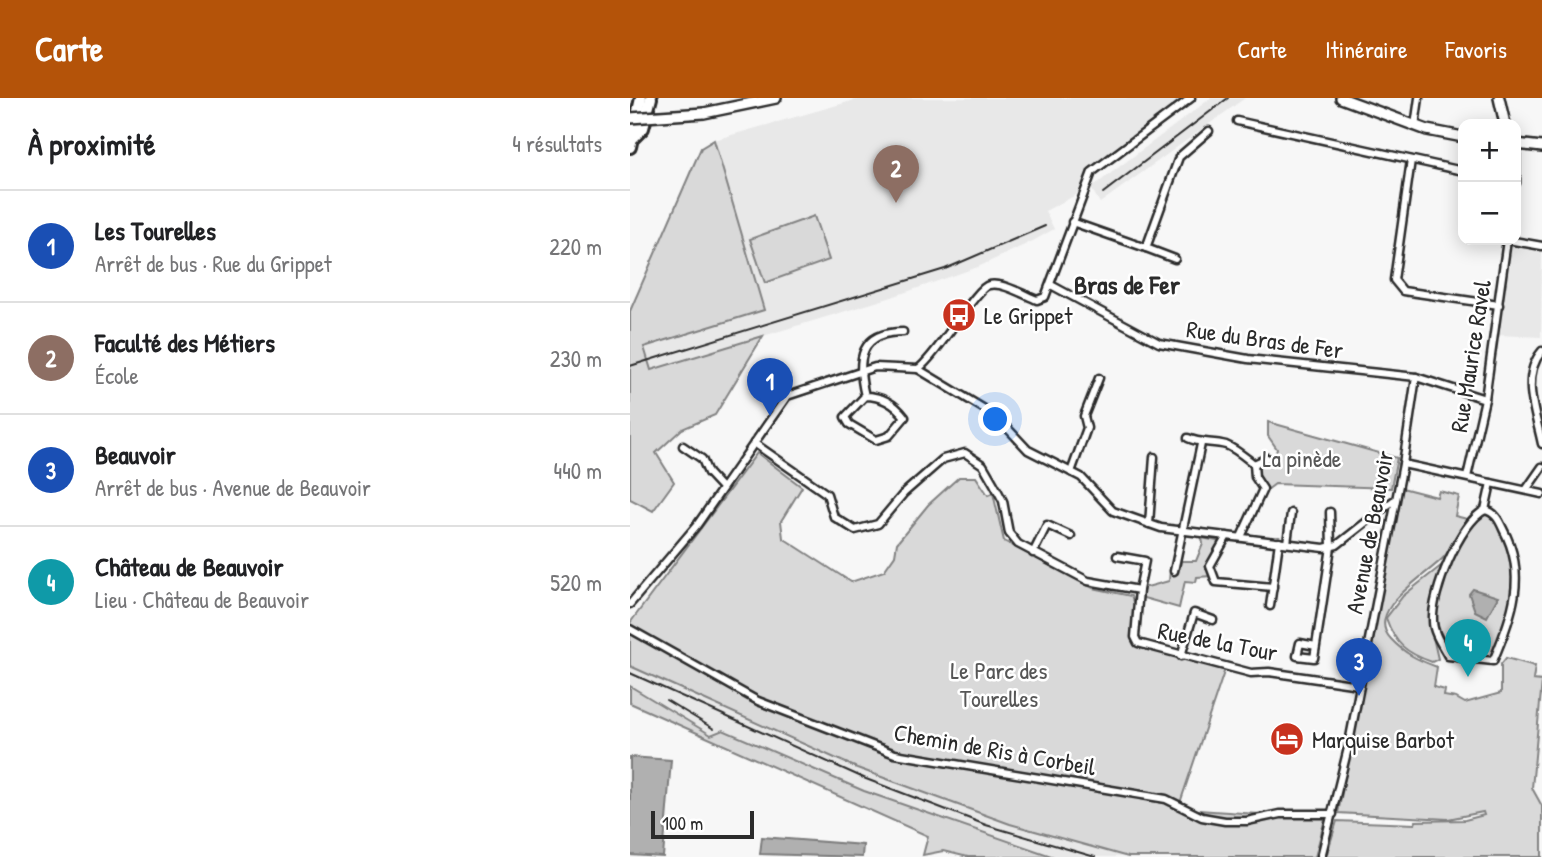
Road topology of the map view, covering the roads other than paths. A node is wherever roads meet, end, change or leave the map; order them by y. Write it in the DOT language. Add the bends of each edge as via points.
graph roads {
  1 [pos="641,98"];
  2 [pos="651,98"];
  3 [pos="776,98"];
  4 [pos="1192,98"];
  5 [pos="1341,98"];
  6 [pos="1419,98"];
  7 [pos="1499,98"];
  8 [pos="630,118"];
  9 [pos="1505,119"];
  10 [pos="1237,121"];
  11 [pos="1415,127"];
  12 [pos="1209,131"];
  13 [pos="1458,136"];
  14 [pos="1542,141"];
  15 [pos="631,143"];
  16 [pos="1521,144"];
  17 [pos="1521,145"];
  18 [pos="1542,147"];
  19 [pos="1411,160"];
  20 [pos="1458,170"];
  21 [pos="1072,222"];
  22 [pos="1521,242"];
  23 [pos="1507,245"];
  24 [pos="1542,246"];
  25 [pos="1146,248"];
  26 [pos="1175,259"];
  27 [pos="1051,285"];
  28 [pos="1499,305"];
  29 [pos="903,332"];
  30 [pos="1542,351"];
  31 [pos="918,369"];
  32 [pos="859,372"];
  33 [pos="1099,377"];
  34 [pos="1416,377"];
  35 [pos="864,396"];
  36 [pos="1485,399"];
  37 [pos="1188,438"];
  38 [pos="754,443"];
  39 [pos="1201,444"];
  40 [pos="1542,444"];
  41 [pos="683,446"];
  42 [pos="1154,457"];
  43 [pos="1267,458"];
  44 [pos="1254,464"];
  45 [pos="1403,464"];
  46 [pos="1542,467"];
  47 [pos="1071,472"];
  48 [pos="1467,477"];
  49 [pos="1491,483"];
  50 [pos="722,488"];
  51 [pos="1526,490"];
  52 [pos="1542,494"];
  53 [pos="1393,501"];
  54 [pos="1485,510"];
  55 [pos="1330,512"];
  56 [pos="1291,513"];
  57 [pos="1149,524"];
  58 [pos="1182,530"];
  59 [pos="1071,536"];
  60 [pos="1227,536"];
  61 [pos="1241,537"];
  62 [pos="1283,542"];
  63 [pos="1331,547"];
  64 [pos="1033,554"];
  65 [pos="1117,556"];
  66 [pos="1174,571"];
  67 [pos="1273,587"];
  68 [pos="1139,590"];
  69 [pos="630,604"];
  70 [pos="1270,606"];
  71 [pos="1213,620"];
  72 [pos="630,629"];
  73 [pos="1316,646"];
  74 [pos="1181,656"];
  75 [pos="1359,685"];
  76 [pos="1333,814"];
  77 [pos="1321,857"];
  1 -- 15 [label="highway"];
  2 -- 15 [label="highway" via="643,128"];
  3 -- 8 [label="street, bridge" via="704,113"];
  4 -- 21 [label="street" via="1092,172"];
  5 -- 11 [label="street"];
  6 -- 11 [label="street"];
  7 -- 9 [label="street"];
  10 -- 19 [label="street"];
  11 -- 13 [label="street"];
  12 -- 25 [label="street" via="1179,157"];
  14 -- 16 [label="street"];
  17 -- 18 [label="street"];
  19 -- 20 [label="street"];
  19 -- 28 [label="street" via="1396,285 1404,291"];
  21 -- 25 [label="street"];
  21 -- 27 [label="street"];
  22 -- 24 [label="street"];
  23 -- 28 [label="street, Rue Maurice Ravel"];
  25 -- 26 [label="street"];
  27 -- 31 [label="street" via="1045,297 1037,300 996,285 979,290 951,334"];
  27 -- 34 [label="street, Rue du Bras de Fer" via="1159,343 1248,359"];
  28 -- 36 [label="street, Rue Maurice Ravel"];
  29 -- 32 [label="street" via="877,335 864,351"];
  30 -- 40 [label="street" via="1531,369 1530,385"];
  31 -- 32 [label="street" via="890,365"];
  31 -- 47 [label="street" via="996,416 1028,450"];
  32 -- 35 [label="street"];
  32 -- 38 [label="street" via="787,396"];
  33 -- 47 [label="street"];
  34 -- 36 [label="street, Rue du Bras de Fer"];
  34 -- 45 [label="street, Avenue de Beauvoir"];
  35 -- 35 [label="street" via="845,417 849,424 876,440 889,436 905,417 876,396"];
  36 -- 48 [label="street, Rue Maurice Ravel"];
  37 -- 39 [label="street"];
  38 -- 50 [label="street"];
  38 -- 64 [label="street, Rue de la Tour" via="827,494 834,517 855,530 878,524 943,459 965,453 983,465 1003,501 1009,533"];
  39 -- 44 [label="street" via="1229,446"];
  39 -- 58 [label="street"];
  41 -- 50 [label="street" via="702,459"];
  42 -- 57 [label="street"];
  43 -- 44 [label="street"];
  44 -- 61 [label="street" via="1263,489"];
  45 -- 48 [label="street"];
  45 -- 53 [label="street, Avenue de Beauvoir"];
  46 -- 51 [label="street"];
  47 -- 57 [label="street" via="1113,511"];
  48 -- 49 [label="street"];
  49 -- 51 [label="street"];
  49 -- 54 [label="street"];
  50 -- 69 [label="street"];
  51 -- 52 [label="street"];
  53 -- 63 [label="street"];
  53 -- 75 [label="street, Avenue de Beauvoir"];
  54 -- 54 [label="street" via="1491,511 1506,533 1517,586 1508,631 1493,661 1448,656 1432,624 1449,560 1474,518"];
  55 -- 63 [label="street"];
  56 -- 62 [label="street"];
  57 -- 58 [label="street"];
  58 -- 60 [label="street"];
  58 -- 66 [label="street"];
  59 -- 64 [label="street" via="1046,525"];
  60 -- 61 [label="street"];
  60 -- 67 [label="street" via="1210,566 1216,582"];
  61 -- 62 [label="street"];
  62 -- 63 [label="street"];
  62 -- 67 [label="street"];
  63 -- 73 [label="street"];
  64 -- 68 [label="street, Rue de la Tour" via="1098,585"];
  65 -- 68 [label="street" via="1145,561"];
  67 -- 70 [label="street"];
  68 -- 74 [label="street, Rue de la Tour" via="1138,643"];
  71 -- 74 [label="street" via="1194,613"];
  72 -- 76 [label="street, Chemin de Ris à Corbeil" via="758,701 895,754 1166,799 1202,817 1225,821"];
  74 -- 75 [label="street, Rue de la Tour" via="1251,673"];
  75 -- 76 [label="street, Avenue de Beauvoir"];
  76 -- 77 [label="street, Avenue de Beauvoir"];
}
